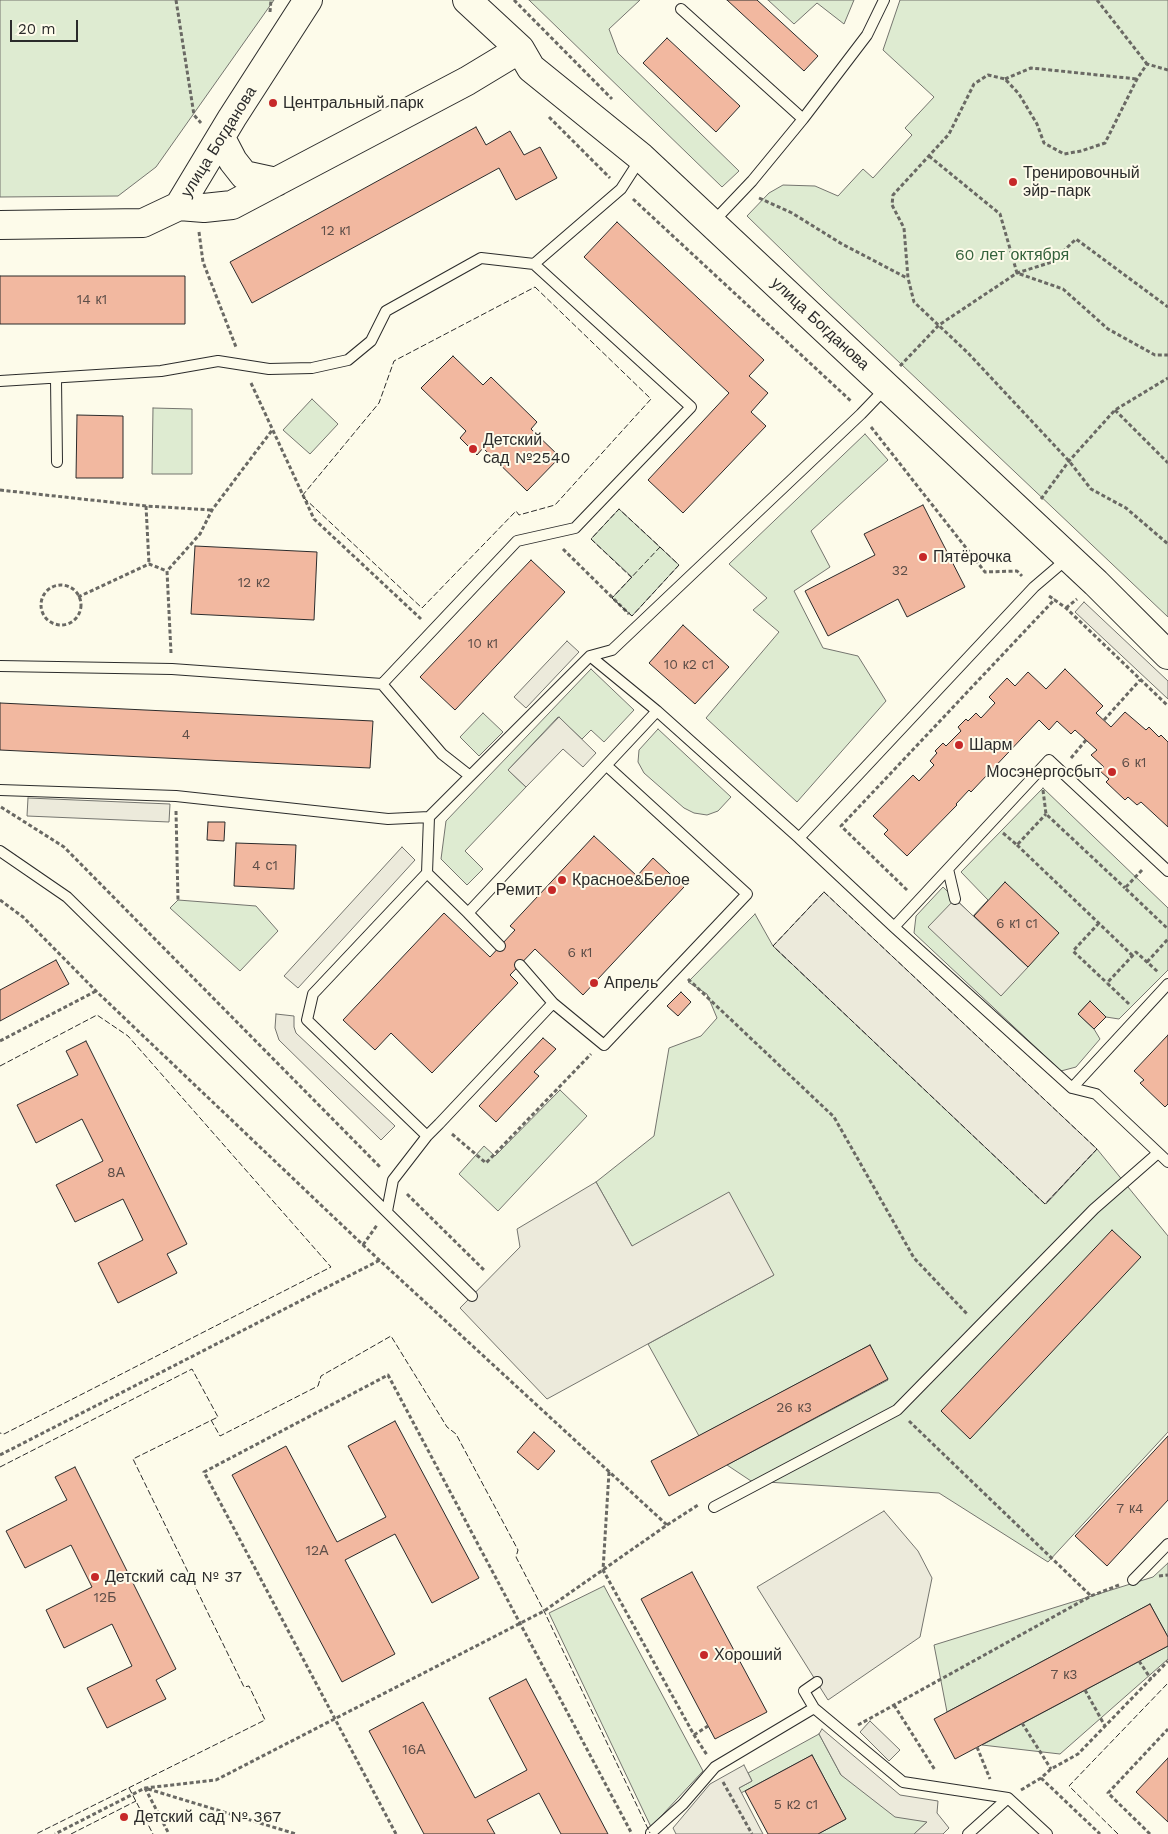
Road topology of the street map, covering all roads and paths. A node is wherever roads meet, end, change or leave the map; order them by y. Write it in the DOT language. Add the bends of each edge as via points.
graph roads {
  1 [pos="176,0"];
  2 [pos="308,0"];
  3 [pos="467,0"];
  4 [pos="514,0"];
  5 [pos="884,0"];
  6 [pos="1097,0"];
  7 [pos="681,9"];
  8 [pos="520,49"];
  9 [pos="1147,64"];
  10 [pos="1168,70"];
  11 [pos="592,79"];
  12 [pos="1004,79"];
  13 [pos="1137,79"];
  14 [pos="543,111"];
  15 [pos="803,119"];
  16 [pos="212,131"];
  17 [pos="930,156"];
  18 [pos="641,157"];
  19 [pos="276,182"];
  20 [pos="622,189"];
  21 [pos="742,190"];
  22 [pos="188,214"];
  23 [pos="712,223"];
  24 [pos="0,225"];
  25 [pos="534,264"];
  26 [pos="1016,273"];
  27 [pos="908,278"];
  28 [pos="1168,307"];
  29 [pos="939,325"];
  30 [pos="1168,355"];
  31 [pos="242,365"];
  32 [pos="892,378"];
  33 [pos="1168,378"];
  34 [pos="56,379"];
  35 [pos="0,381"];
  36 [pos="1115,410"];
  37 [pos="861,414"];
  38 [pos="273,429"];
  39 [pos="1069,461"];
  40 [pos="57,462"];
  41 [pos="1168,463"];
  42 [pos="0,490"];
  43 [pos="1037,503"];
  44 [pos="146,506"];
  45 [pos="212,510"];
  46 [pos="1168,544"];
  47 [pos="563,550"];
  48 [pos="1069,557"];
  49 [pos="148,564"];
  50 [pos="167,571"];
  51 [pos="1034,587"];
  52 [pos="78,597"];
  53 [pos="1055,599"];
  54 [pos="632,616"];
  55 [pos="434,630"];
  56 [pos="590,656"];
  57 [pos="1168,656"];
  58 [pos="0,666"];
  59 [pos="172,669"];
  60 [pos="1140,680"];
  61 [pos="382,684"];
  62 [pos="1168,706"];
  63 [pos="658,711"];
  64 [pos="1104,720"];
  65 [pos="1086,740"];
  66 [pos="1066,764"];
  67 [pos="607,766"];
  68 [pos="1040,769"];
  69 [pos="470,776"];
  70 [pos="0,790"];
  71 [pos="176,796"];
  72 [pos="0,807"];
  73 [pos="1046,814"];
  74 [pos="429,817"];
  75 [pos="992,822"];
  76 [pos="798,838"];
  77 [pos="1017,846"];
  78 [pos="0,852"];
  79 [pos="1154,857"];
  80 [pos="948,869"];
  81 [pos="1168,871"];
  82 [pos="427,873"];
  83 [pos="1125,888"];
  84 [pos="955,898"];
  85 [pos="0,900"];
  86 [pos="178,900"];
  87 [pos="918,900"];
  88 [pos="468,913"];
  89 [pos="1099,923"];
  90 [pos="894,927"];
  91 [pos="1168,929"];
  92 [pos="1168,938"];
  93 [pos="500,946"];
  94 [pos="1133,956"];
  95 [pos="1147,962"];
  96 [pos="520,965"];
  97 [pos="677,968"];
  98 [pos="1161,975"];
  99 [pos="1107,983"];
  100 [pos="1168,984"];
  101 [pos="96,990"];
  102 [pos="553,1003"];
  103 [pos="1140,1014"];
  104 [pos="0,1041"];
  105 [pos="602,1042"];
  106 [pos="1072,1088"];
  107 [pos="440,1124"];
  108 [pos="427,1136"];
  109 [pos="1158,1152"];
  110 [pos="1168,1162"];
  111 [pos="393,1180"];
  112 [pos="387,1211"];
  113 [pos="363,1245"];
  114 [pos="380,1260"];
  115 [pos="485,1271"];
  116 [pos="472,1296"];
  117 [pos="979,1327"];
  118 [pos="898,1410"];
  119 [pos="0,1455"];
  120 [pos="610,1472"];
  121 [pos="714,1508"];
  122 [pos="667,1525"];
  123 [pos="1168,1544"];
  124 [pos="603,1570"];
  125 [pos="1132,1580"];
  126 [pos="1091,1596"];
  127 [pos="520,1623"];
  128 [pos="1139,1661"];
  129 [pos="1168,1662"];
  130 [pos="1151,1679"];
  131 [pos="817,1682"];
  132 [pos="1085,1690"];
  133 [pos="894,1705"];
  134 [pos="814,1708"];
  135 [pos="335,1718"];
  136 [pos="1022,1723"];
  137 [pos="708,1726"];
  138 [pos="854,1726"];
  139 [pos="1105,1726"];
  140 [pos="1168,1729"];
  141 [pos="694,1734"];
  142 [pos="977,1747"];
  143 [pos="715,1767"];
  144 [pos="1051,1769"];
  145 [pos="936,1771"];
  146 [pos="1041,1778"];
  147 [pos="990,1781"];
  148 [pos="145,1788"];
  149 [pos="1008,1798"];
  150 [pos="651,1833"];
  151 [pos="55,1834"];
  152 [pos="169,1834"];
  153 [pos="296,1834"];
  154 [pos="396,1834"];
  155 [pos="632,1834"];
  156 [pos="752,1834"];
  157 [pos="968,1834"];
  158 [pos="1047,1834"];
  159 [pos="1100,1834"];
  160 [pos="1150,1834"];
  1 -- 16 [label="path" via="194,115"];
  2 -- 16 [label="street, улица Богданова"];
  3 -- 8 [label="street, улица Богданова"];
  4 -- 11 [label="path"];
  5 -- 15 [label="lane" via="867,35"];
  6 -- 9 [label="path"];
  7 -- 15 [label="lane"];
  8 -- 18 [label="street, улица Богданова" via="531,68"];
  8 -- 19 [label="street" via="467,81"];
  9 -- 10 [label="path"];
  9 -- 13 [label="path"];
  12 -- 13 [label="path" via="1031,68"];
  12 -- 13 [label="path" via="1019,94 1038,124 1044,143 1064,154 1105,143"];
  12 -- 17 [label="path" via="988,75 974,84 949,134"];
  14 -- 20 [label="path"];
  15 -- 21 [label="lane"];
  16 -- 19 [label="street" via="244,175"];
  16 -- 22 [label="street, улица Богданова"];
  17 -- 26 [label="path" via="1000,214"];
  17 -- 27 [label="path" via="893,194 892,205 904,228"];
  18 -- 20 [label="lane"];
  18 -- 23 [label="street, улица Богданова"];
  19 -- 22 [label="street" via="232,205 204,208"];
  20 -- 25 [label="lane"];
  20 -- 37 [label="path"];
  21 -- 23 [label="lane"];
  21 -- 27 [label="path" via="792,213 842,244"];
  22 -- 24 [label="street, улица Богданова" via="143,223"];
  22 -- 31 [label="path"];
  23 -- 32 [label="street, улица Богданова"];
  25 -- 31 [label="lane" via="481,258 386,311 371,341 348,360 312,368 269,369"];
  25 -- 55 [label="lane" via="691,407 575,528 517,541"];
  26 -- 28 [label="path" via="1052,262 1076,239"];
  26 -- 29 [label="path"];
  26 -- 30 [label="path" via="1063,289 1108,329 1155,355"];
  27 -- 29 [label="path" via="914,302"];
  29 -- 32 [label="path"];
  29 -- 39 [label="path"];
  31 -- 34 [label="lane" via="218,361 161,371"];
  31 -- 38 [label="path"];
  32 -- 37 [label="lane"];
  32 -- 48 [label="street, улица Богданова"];
  33 -- 36 [label="path"];
  34 -- 35 [label="lane"];
  34 -- 40 [label="lane"];
  36 -- 39 [label="path"];
  36 -- 41 [label="path"];
  37 -- 51 [label="path" via="985,572 1017,571"];
  37 -- 56 [label="lane" via="612,650"];
  38 -- 45 [label="path"];
  38 -- 55 [label="path" via="314,519"];
  39 -- 43 [label="path"];
  39 -- 46 [label="path" via="1091,489 1126,508"];
  42 -- 44 [label="path"];
  44 -- 45 [label="path"];
  44 -- 49 [label="path"];
  45 -- 50 [label="path" via="200,534"];
  47 -- 54 [label="path"];
  48 -- 51 [label="lane"];
  48 -- 57 [label="street, улица Богданова"];
  49 -- 50 [label="path"];
  49 -- 52 [label="path"];
  50 -- 59 [label="path"];
  51 -- 53 [label="path"];
  51 -- 76 [label="lane"];
  52 -- 52 [label="path" via="67,586 51,588 42,601 45,617 52,623 68,624 80,612 82,604"];
  53 -- 60 [label="path"];
  53 -- 87 [label="path" via="841,826"];
  55 -- 61 [label="lane"];
  56 -- 63 [label="lane"];
  56 -- 69 [label="lane"];
  58 -- 59 [label="lane"];
  59 -- 61 [label="lane"];
  60 -- 62 [label="path"];
  60 -- 64 [label="path"];
  61 -- 69 [label="lane" via="442,754"];
  63 -- 67 [label="lane"];
  63 -- 76 [label="lane"];
  65 -- 66 [label="path"];
  67 -- 88 [label="lane"];
  67 -- 97 [label="lane" via="747,894"];
  68 -- 73 [label="path"];
  68 -- 75 [label="lane"];
  68 -- 79 [label="lane" via="1049,760"];
  69 -- 74 [label="lane"];
  70 -- 71 [label="lane"];
  71 -- 74 [label="lane" via="388,819"];
  71 -- 86 [label="path"];
  72 -- 111 [label="path" via="64,847"];
  73 -- 77 [label="path"];
  73 -- 83 [label="path"];
  74 -- 82 [label="lane"];
  75 -- 77 [label="path"];
  75 -- 80 [label="lane"];
  76 -- 90 [label="lane"];
  77 -- 89 [label="path"];
  78 -- 112 [label="lane" via="67,897"];
  79 -- 81 [label="lane"];
  79 -- 83 [label="path"];
  80 -- 84 [label="lane"];
  80 -- 87 [label="lane"];
  82 -- 88 [label="lane"];
  82 -- 108 [label="lane" via="313,994 307,1020"];
  83 -- 91 [label="path"];
  85 -- 101 [label="path" via="23,918"];
  87 -- 90 [label="lane"];
  88 -- 93 [label="lane"];
  89 -- 94 [label="path"];
  89 -- 99 [label="path" via="1073,951"];
  90 -- 106 [label="lane"];
  92 -- 95 [label="path"];
  94 -- 95 [label="path" via="1136,952"];
  94 -- 99 [label="path"];
  95 -- 98 [label="path"];
  96 -- 102 [label="lane"];
  97 -- 105 [label="lane" via="604,1045"];
  97 -- 117 [label="path" via="834,1117 914,1258"];
  99 -- 103 [label="path"];
  100 -- 103 [label="lane"];
  101 -- 104 [label="path"];
  101 -- 113 [label="path"];
  102 -- 105 [label="lane"];
  102 -- 107 [label="lane"];
  103 -- 106 [label="lane"];
  105 -- 107 [label="path" via="486,1163"];
  106 -- 109 [label="lane" via="1096,1094"];
  107 -- 108 [label="lane"];
  108 -- 111 [label="lane"];
  109 -- 110 [label="lane"];
  109 -- 117 [label="lane" via="1094,1209"];
  111 -- 112 [label="lane"];
  111 -- 115 [label="path"];
  112 -- 113 [label="path"];
  112 -- 116 [label="lane"];
  113 -- 114 [label="path"];
  114 -- 119 [label="path"];
  114 -- 120 [label="path"];
  117 -- 118 [label="lane"];
  118 -- 121 [label="lane"];
  118 -- 126 [label="path"];
  120 -- 122 [label="path"];
  120 -- 124 [label="path"];
  121 -- 122 [label="path" via="701,1503"];
  122 -- 124 [label="path"];
  123 -- 125 [label="lane"];
  124 -- 127 [label="path" via="544,1611"];
  124 -- 141 [label="path"];
  125 -- 126 [label="path"];
  126 -- 133 [label="path"];
  127 -- 135 [label="path"];
  127 -- 135 [label="path" via="388,1375 204,1472"];
  127 -- 155 [label="path"];
  128 -- 130 [label="path"];
  129 -- 130 [label="path"];
  130 -- 139 [label="path"];
  131 -- 134 [label="lane" via="804,1691"];
  132 -- 139 [label="path"];
  133 -- 138 [label="path"];
  133 -- 145 [label="path"];
  134 -- 143 [label="lane"];
  134 -- 149 [label="lane" via="903,1782"];
  135 -- 148 [label="path" via="216,1780"];
  135 -- 154 [label="path"];
  136 -- 144 [label="path"];
  137 -- 141 [label="path"];
  139 -- 144 [label="path" via="1078,1754"];
  140 -- 160 [label="path" via="1108,1793"];
  141 -- 143 [label="path"];
  142 -- 147 [label="path"];
  143 -- 150 [label="lane" via="683,1804"];
  143 -- 156 [label="path"];
  144 -- 146 [label="path"];
  146 -- 149 [label="path"];
  146 -- 159 [label="path"];
  148 -- 151 [label="path"];
  148 -- 152 [label="path"];
  148 -- 153 [label="path"];
  149 -- 157 [label="lane"];
  149 -- 158 [label="lane"];
}
